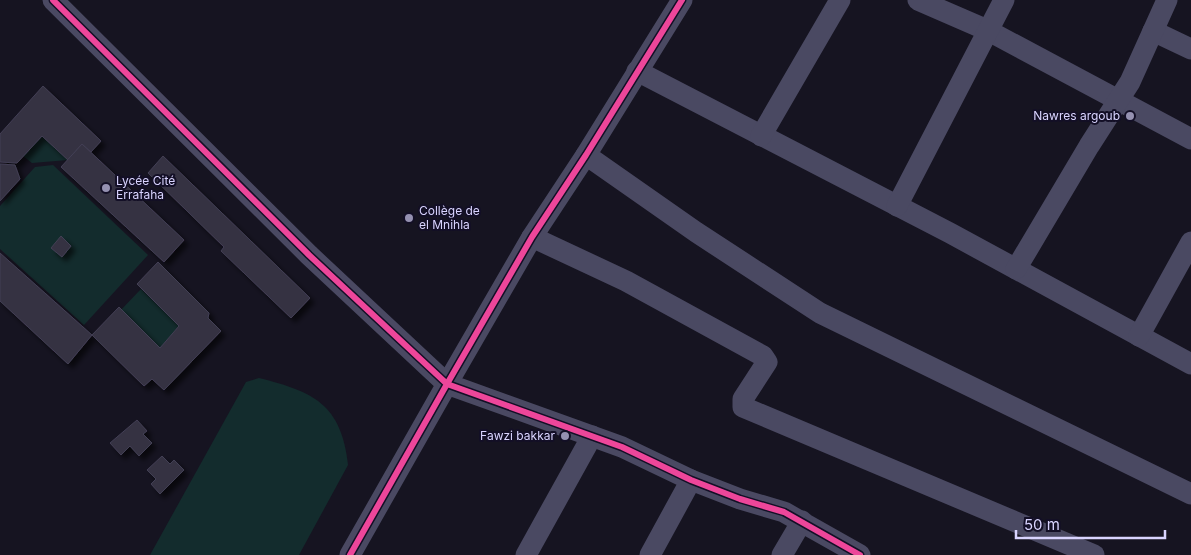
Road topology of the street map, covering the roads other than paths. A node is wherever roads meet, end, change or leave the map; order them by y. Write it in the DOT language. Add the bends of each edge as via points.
graph roads {
  1 [pos="53,0"];
  2 [pos="840,0"];
  3 [pos="1004,0"];
  4 [pos="1167,0"];
  5 [pos="924,2"];
  6 [pos="672,4"];
  7 [pos="987,30"];
  8 [pos="1153,31"];
  9 [pos="1191,49"];
  10 [pos="636,71"];
  11 [pos="1119,99"];
  12 [pos="761,136"];
  13 [pos="1191,139"];
  14 [pos="586,155"];
  15 [pos="897,206"];
  16 [pos="532,237"];
  17 [pos="1191,242"];
  18 [pos="1016,270"];
  19 [pos="1139,336"];
  20 [pos="1191,364"];
  21 [pos="447,384"];
  22 [pos="592,436"];
  23 [pos="691,480"];
  24 [pos="1191,494"];
  25 [pos="802,521"];
  26 [pos="350,555"];
  27 [pos="526,555"];
  28 [pos="650,555"];
  29 [pos="782,555"];
  30 [pos="860,555"];
  31 [pos="1094,555"];
  1 -- 21 [label="street" via="316,262"];
  2 -- 12 [label="street"];
  3 -- 7 [label="street"];
  4 -- 8 [label="street"];
  5 -- 7 [label="street"];
  6 -- 10 [label="street"];
  7 -- 11 [label="street"];
  7 -- 15 [label="street"];
  8 -- 9 [label="street"];
  8 -- 11 [label="street"];
  10 -- 12 [label="street"];
  10 -- 14 [label="street"];
  11 -- 13 [label="street"];
  11 -- 18 [label="street"];
  12 -- 15 [label="street"];
  14 -- 16 [label="street"];
  14 -- 24 [label="street" via="820,313"];
  15 -- 18 [label="street"];
  16 -- 21 [label="street"];
  16 -- 31 [label="street" via="626,281 763,356 766,362 743,399 743,408"];
  17 -- 19 [label="street"];
  18 -- 19 [label="street"];
  19 -- 20 [label="street"];
  21 -- 22 [label="street"];
  21 -- 26 [label="street"];
  22 -- 23 [label="street"];
  22 -- 27 [label="street"];
  23 -- 25 [label="street"];
  23 -- 28 [label="street"];
  25 -- 29 [label="street"];
  25 -- 30 [label="street"];
}
